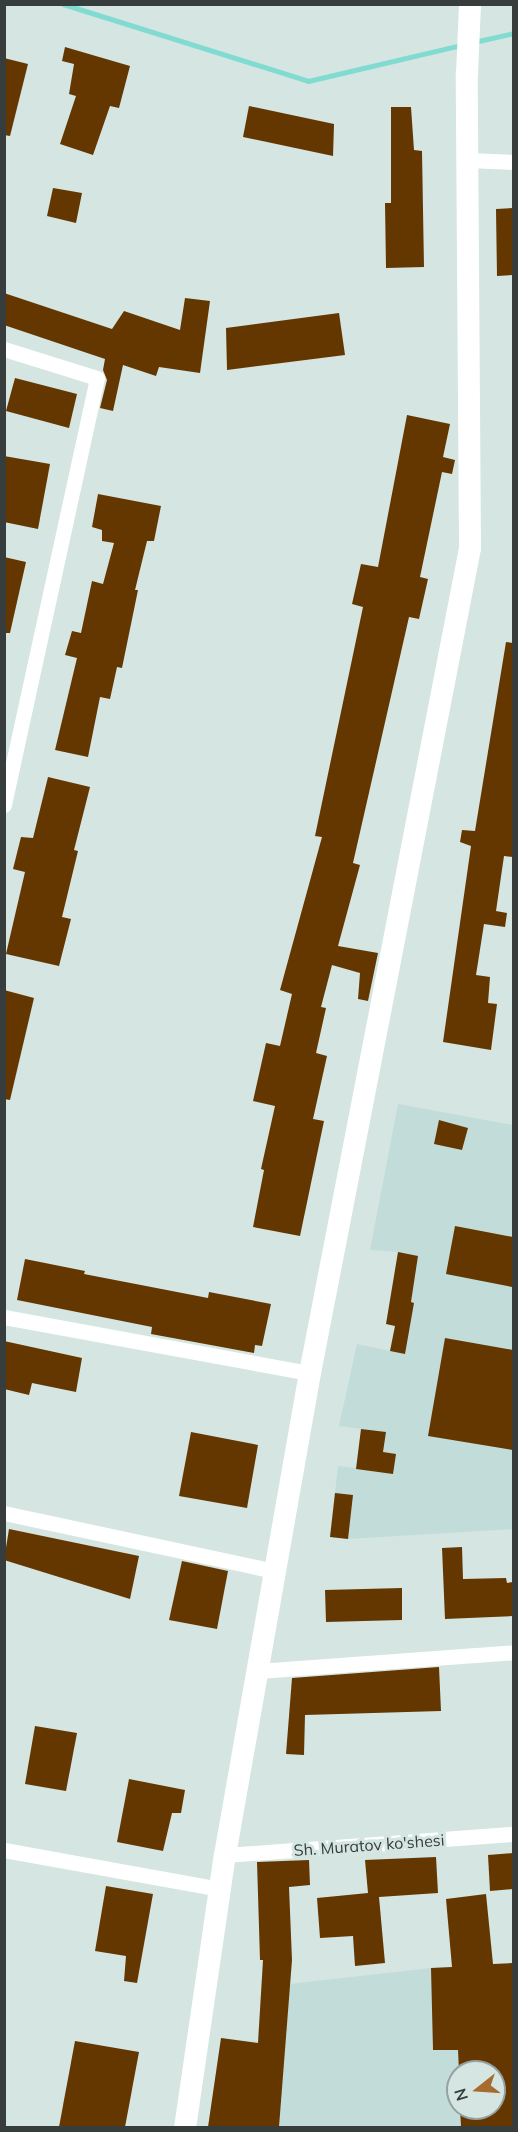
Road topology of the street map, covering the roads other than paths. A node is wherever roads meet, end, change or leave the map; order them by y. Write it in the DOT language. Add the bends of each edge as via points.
graph roads {
  1 [pos="470,4"];
  2 [pos="468,160"];
  3 [pos="513,162"];
  4 [pos="4,349"];
  5 [pos="4,805"];
  6 [pos="4,1317"];
  7 [pos="310,1372"];
  8 [pos="4,1513"];
  9 [pos="275,1571"];
  10 [pos="513,1652"];
  11 [pos="258,1671"];
  12 [pos="513,1834"];
  13 [pos="4,1850"];
  14 [pos="225,1855"];
  15 [pos="220,1888"];
  16 [pos="185,2127"];
  1 -- 2 [label="street"];
  2 -- 3 [label="street"];
  2 -- 7 [label="street" via="470,549"];
  4 -- 5 [label="street" via="97,378"];
  6 -- 7 [label="street"];
  7 -- 9 [label="street"];
  8 -- 9 [label="street"];
  9 -- 11 [label="street"];
  10 -- 11 [label="street"];
  11 -- 14 [label="street"];
  12 -- 14 [label="street, Sh. Muratov ko'shesi"];
  13 -- 15 [label="street"];
  14 -- 15 [label="street"];
  15 -- 16 [label="street"];
}
